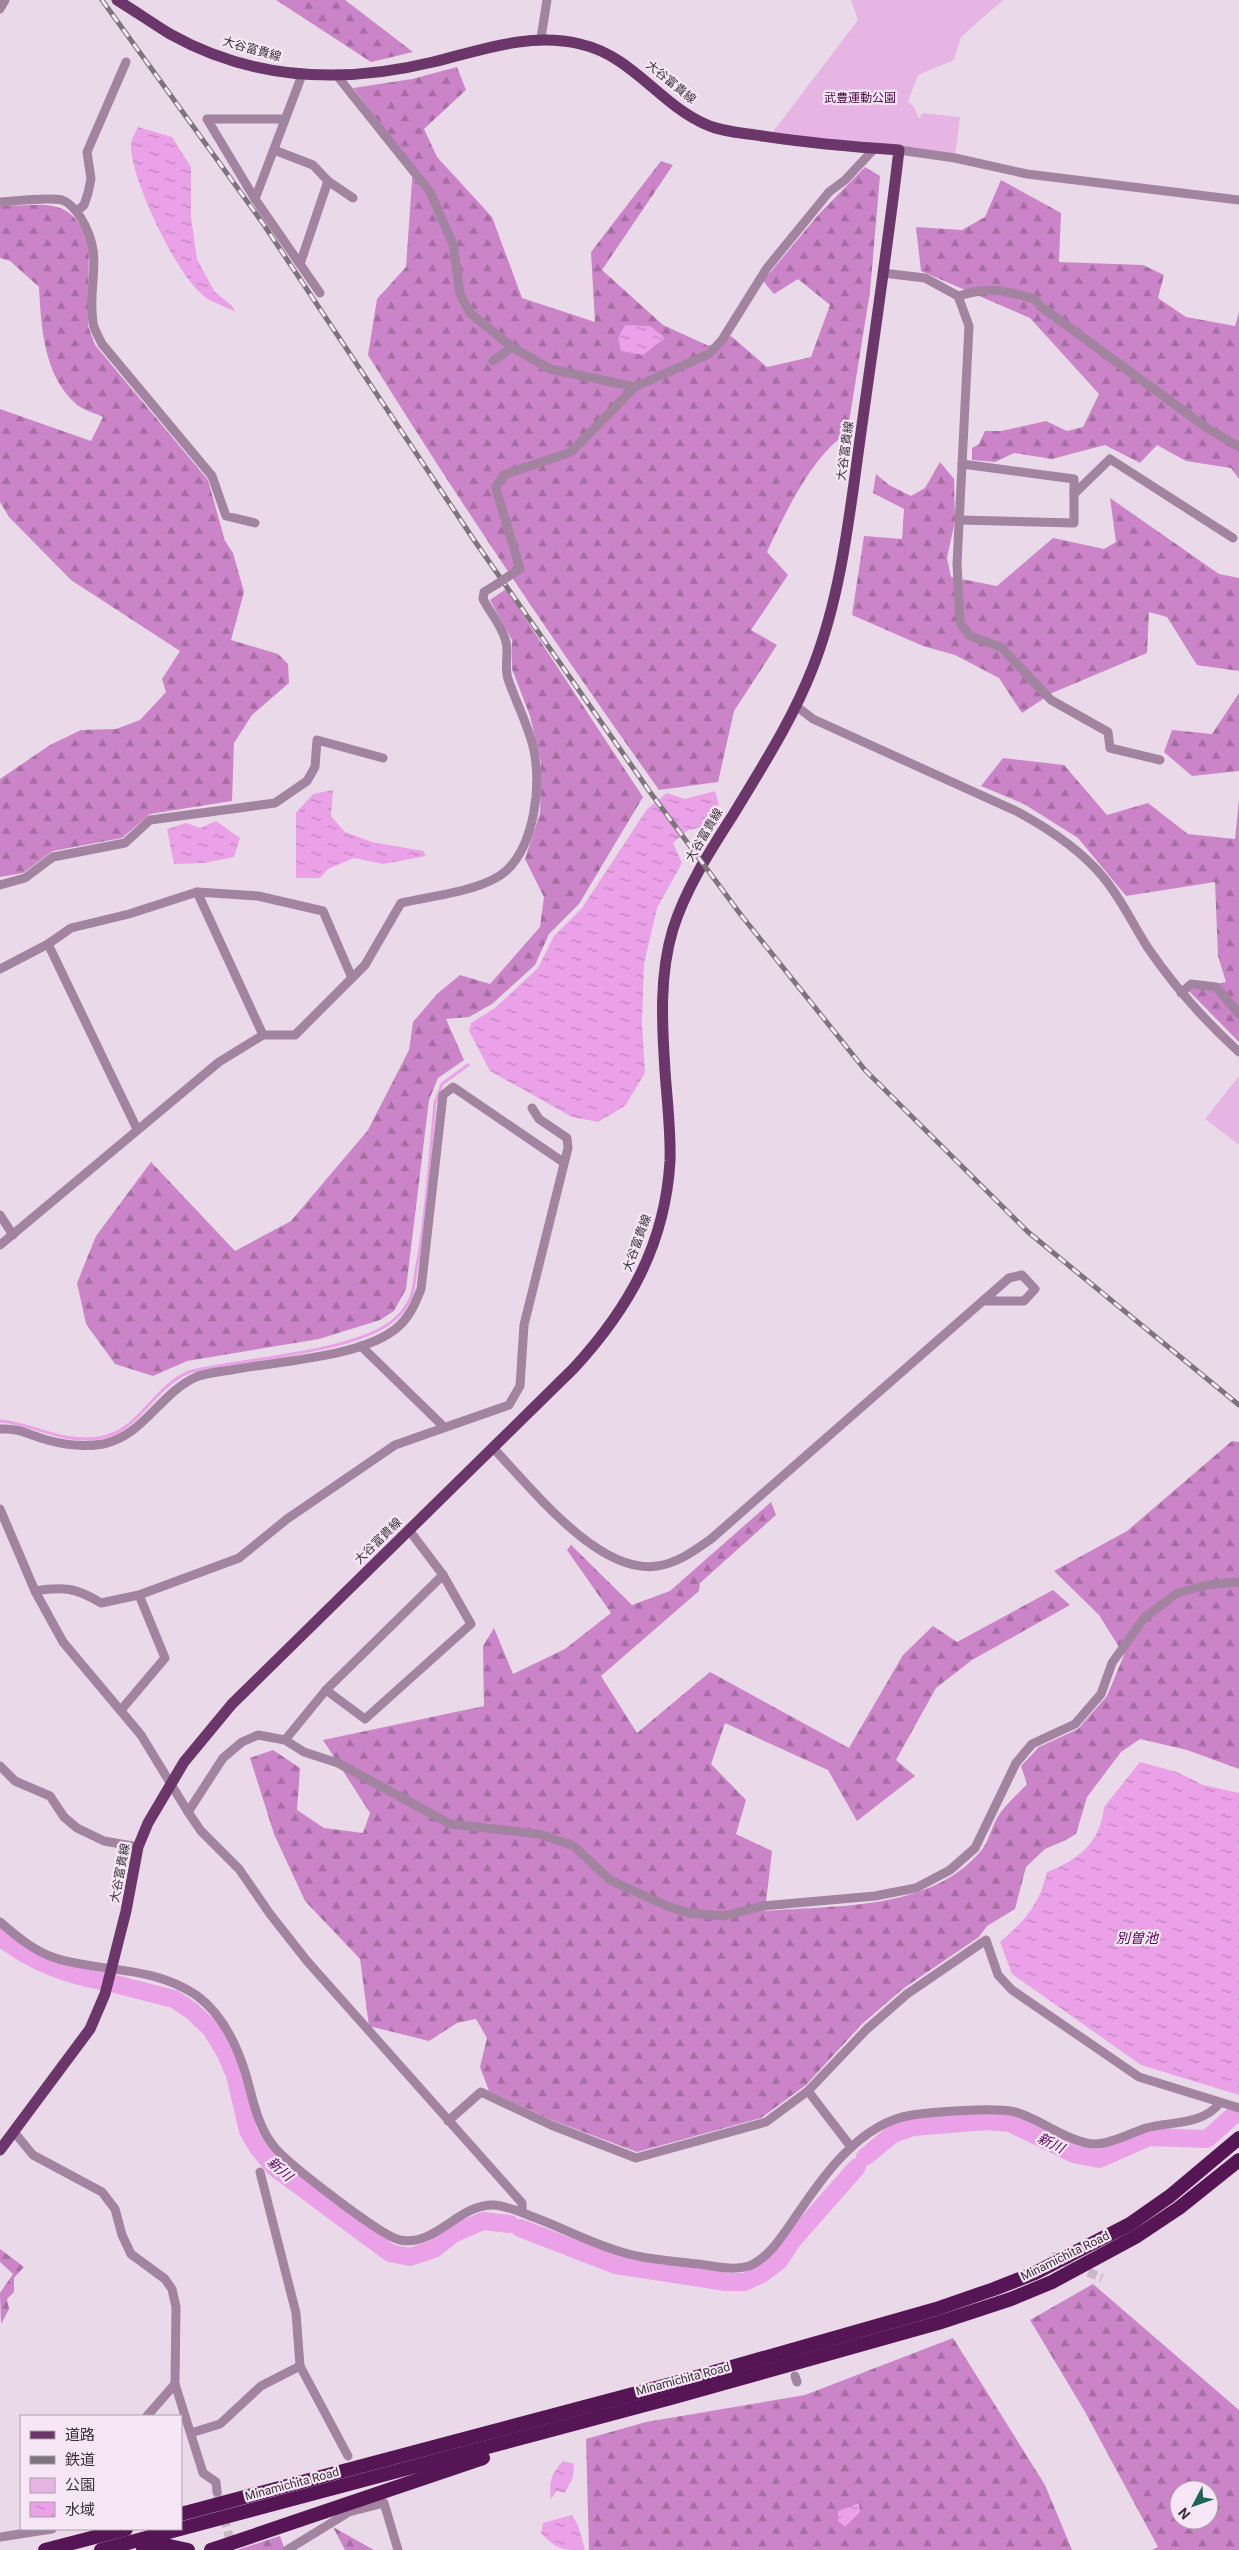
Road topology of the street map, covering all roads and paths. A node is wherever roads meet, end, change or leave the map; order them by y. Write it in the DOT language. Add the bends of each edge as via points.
graph roads {
  1 [pos="5,0"];
  2 [pos="117,0"];
  3 [pos="547,0"];
  4 [pos="0,9"];
  5 [pos="542,38"];
  6 [pos="126,62"];
  7 [pos="302,75"];
  8 [pos="338,77"];
  9 [pos="285,119"];
  10 [pos="875,148"];
  11 [pos="274,150"];
  12 [pos="899,150"];
  13 [pos="328,181"];
  14 [pos="353,198"];
  15 [pos="255,199"];
  16 [pos="1239,200"];
  17 [pos="0,202"];
  18 [pos="77,211"];
  19 [pos="300,264"];
  20 [pos="883,273"];
  21 [pos="320,293"];
  22 [pos="958,296"];
  23 [pos="512,347"];
  24 [pos="493,361"];
  25 [pos="635,387"];
  26 [pos="1239,447"];
  27 [pos="962,464"];
  28 [pos="1074,494"];
  29 [pos="960,520"];
  30 [pos="255,524"];
  31 [pos="1233,538"];
  32 [pos="796,706"];
  33 [pos="383,758"];
  34 [pos="1160,760"];
  35 [pos="0,885"];
  36 [pos="197,892"];
  37 [pos="48,944"];
  38 [pos="0,969"];
  39 [pos="352,978"];
  40 [pos="1181,992"];
  41 [pos="1239,1014"];
  42 [pos="263,1035"];
  43 [pos="1239,1052"];
  44 [pos="532,1108"];
  45 [pos="137,1129"];
  46 [pos="564,1162"];
  47 [pos="0,1215"];
  48 [pos="13,1235"];
  49 [pos="0,1245"];
  50 [pos="982,1301"];
  51 [pos="361,1346"];
  52 [pos="444,1427"];
  53 [pos="0,1428"];
  54 [pos="493,1448"];
  55 [pos="0,1509"];
  56 [pos="409,1530"];
  57 [pos="443,1575"];
  58 [pos="1239,1582"];
  59 [pos="35,1591"];
  60 [pos="139,1595"];
  61 [pos="326,1690"];
  62 [pos="121,1710"];
  63 [pos="285,1740"];
  64 [pos="0,1766"];
  65 [pos="170,1781"];
  66 [pos="188,1812"];
  67 [pos="138,1847"];
  68 [pos="0,1922"];
  69 [pos="112,1967"];
  70 [pos="808,2091"];
  71 [pos="1220,2103"];
  72 [pos="1239,2108"];
  73 [pos="448,2121"];
  74 [pos="14,2132"];
  75 [pos="1239,2138"];
  76 [pos="851,2147"];
  77 [pos="0,2150"];
  78 [pos="1239,2160"];
  79 [pos="260,2172"];
  80 [pos="522,2212"];
  81 [pos="300,2366"];
  82 [pos="175,2384"];
  83 [pos="149,2415"];
  84 [pos="542,2432"];
  85 [pos="191,2433"];
  86 [pos="348,2456"];
  87 [pos="218,2492"];
  88 [pos="182,2514"];
  89 [pos="182,2528"];
  90 [pos="46,2530"];
  91 [pos="122,2530"];
  92 [pos="176,2530"];
  93 [pos="0,2537"];
  94 [pos="45,2550"];
  95 [pos="101,2550"];
  96 [pos="134,2550"];
  97 [pos="188,2550"];
  98 [pos="211,2550"];
  99 [pos="288,2550"];
  100 [pos="398,2550"];
  1 -- 4 [label="street"];
  2 -- 7 [label="main road, 大谷富貴線" via="171,34 225,57"];
  3 -- 5 [label="street"];
  5 -- 8 [label="main road, 大谷富貴線" via="516,41 402,70"];
  5 -- 10 [label="main road, 大谷富貴線" via="581,44 607,54 632,68 677,108 706,124 735,132 798,141"];
  6 -- 18 [label="street" via="87,152 91,179 84,205"];
  7 -- 8 [label="main road, 大谷富貴線"];
  7 -- 9 [label="street"];
  8 -- 23 [label="street" via="430,192 454,244 460,294 470,313"];
  9 -- 11 [label="street"];
  9 -- 15 [label="street" via="207,119"];
  10 -- 12 [label="main road, 大谷富貴線"];
  10 -- 25 [label="street" via="829,192 768,268 722,340 709,354"];
  11 -- 13 [label="street" via="313,165"];
  11 -- 15 [label="street"];
  12 -- 16 [label="street" via="955,158 1026,174"];
  12 -- 20 [label="main road, 大谷富貴線"];
  13 -- 14 [label="street"];
  13 -- 19 [label="street"];
  15 -- 19 [label="street"];
  17 -- 18 [label="street" via="63,200"];
  18 -- 30 [label="street" via="94,244 93,324 102,344 212,476 226,516"];
  19 -- 21 [label="street"];
  20 -- 22 [label="street" via="925,278"];
  20 -- 32 [label="main road, 大谷富貴線" via="842,558 822,641"];
  22 -- 26 [label="street" via="981,289 1001,290 1035,299 1040,306 1207,428"];
  22 -- 27 [label="street" via="969,326"];
  23 -- 24 [label="street"];
  23 -- 25 [label="street" via="550,369"];
  25 -- 39 [label="street, bridge" via="571,452 509,473 496,486 520,569 484,592 483,599 504,633 506,672 534,749 534,815 519,857 504,872 480,885 401,903 365,965"];
  27 -- 28 [label="street" via="1074,479"];
  27 -- 29 [label="street"];
  28 -- 29 [label="street" via="1074,523"];
  28 -- 31 [label="street" via="1110,459"];
  29 -- 34 [label="street" via="957,564 960,623 970,636 1001,647 1051,700 1108,732 1110,748"];
  32 -- 40 [label="street" via="813,719 1018,812 1080,853 1103,876 1148,948"];
  32 -- 54 [label="main road, 大谷富貴線" via="774,749 702,863 674,926 664,964 663,1036 669,1168 657,1235 641,1277 598,1342"];
  33 -- 35 [label="street" via="316,740 315,767 307,781 275,803 150,820 125,843 53,856 25,878"];
  36 -- 37 [label="street" via="71,928"];
  36 -- 39 [label="street" via="258,896 323,910"];
  36 -- 42 [label="street"];
  37 -- 38 [label="street"];
  37 -- 45 [label="street"];
  39 -- 42 [label="street" via="295,1035"];
  40 -- 41 [label="street" via="1191,984 1216,987"];
  40 -- 43 [label="street"];
  42 -- 45 [label="street" via="219,1062"];
  44 -- 46 [label="street" via="539,1119 567,1138"];
  45 -- 48 [label="street"];
  46 -- 51 [label="street" via="453,1087 443,1095 421,1289 412,1311 397,1328"];
  46 -- 52 [label="street" via="524,1325 520,1386 509,1405"];
  47 -- 48 [label="street"];
  48 -- 49 [label="street"];
  50 -- 50 [label="street" via="1024,1301 1035,1289 1022,1275 1009,1278"];
  50 -- 54 [label="street" via="711,1539 686,1557 657,1566 628,1565 599,1550 580,1536"];
  51 -- 52 [label="street"];
  51 -- 53 [label="street" via="322,1356 195,1377 176,1389 131,1432 102,1444 74,1446 18,1429"];
  52 -- 60 [label="street" via="395,1445 288,1519 239,1558"];
  54 -- 56 [label="main road, 大谷富貴線"];
  55 -- 59 [label="street"];
  56 -- 57 [label="street"];
  56 -- 65 [label="main road, 大谷富貴線" via="232,1704"];
  57 -- 61 [label="street"];
  57 -- 61 [label="street" via="471,1624 365,1719"];
  58 -- 63 [label="street" via="1207,1585 1177,1593 1144,1618 1112,1663 1100,1694 1075,1724 1032,1744 1016,1763 975,1848 950,1870 916,1888 875,1896 762,1906 724,1916 689,1913 610,1880 574,1846 539,1834 450,1824 338,1763 304,1752"];
  59 -- 60 [label="street" via="57,1587 84,1592 101,1603"];
  59 -- 62 [label="street" via="75,1659"];
  60 -- 62 [label="street" via="165,1658"];
  61 -- 63 [label="street"];
  62 -- 65 [label="street"];
  63 -- 66 [label="street" via="258,1735 242,1742 223,1758"];
  64 -- 67 [label="street" via="15,1781 50,1796 64,1817 77,1828 104,1841"];
  65 -- 66 [label="street"];
  65 -- 67 [label="main road, 大谷富貴線"];
  66 -- 73 [label="street" via="201,1831 239,1869 307,1961"];
  67 -- 69 [label="main road, 大谷富貴線"];
  68 -- 69 [label="street" via="22,1940 52,1957"];
  69 -- 74 [label="main road, 大谷富貴線" via="90,2029"];
  69 -- 80 [label="street" via="144,1972 179,1983 207,2003 225,2027 244,2069 257,2117 273,2147 379,2230 400,2240 426,2238 473,2208 495,2205"];
  70 -- 71 [label="street" via="867,2029 908,1994 986,1940 998,1975 1012,1990 1139,2077"];
  70 -- 73 [label="street" via="766,2122 636,2158 481,2092"];
  70 -- 76 [label="street"];
  71 -- 72 [label="street"];
  71 -- 76 [label="street" via="1214,2110 1189,2122 1150,2127 1095,2144 1062,2134 1015,2112 968,2111 902,2117 881,2124"];
  73 -- 80 [label="street" via="522,2203"];
  74 -- 77 [label="main road, 大谷富貴線"];
  74 -- 82 [label="street" via="33,2154 102,2192 115,2209 131,2254 165,2279 172,2289 176,2307"];
  75 -- 88 [label="highway, Minamichita Road" via="1170,2196 1130,2224 1070,2256 994,2290 686,2380"];
  76 -- 80 [label="street" via="811,2194 776,2246 752,2265 734,2269 624,2253"];
  78 -- 84 [label="highway, Minamichita Road" via="1179,2208 1137,2236 1074,2271 1011,2299 920,2328"];
  79 -- 81 [label="street" via="296,2313"];
  81 -- 85 [label="street" via="261,2386 220,2424"];
  81 -- 86 [label="street"];
  82 -- 83 [label="street"];
  82 -- 85 [label="street"];
  84 -- 89 [label="highway, Minamichita Road"];
  84 -- 98 [label="highway" via="536,2439"];
  85 -- 87 [label="street" via="203,2473 216,2482"];
  90 -- 93 [label="street"];
  91 -- 94 [label="highway"];
  92 -- 95 [label="highway, Minamichita Road"];
  96 -- 97 [label="highway" via="160,2544"];
  99 -- 100 [label="street" via="350,2512 384,2503"];
}
